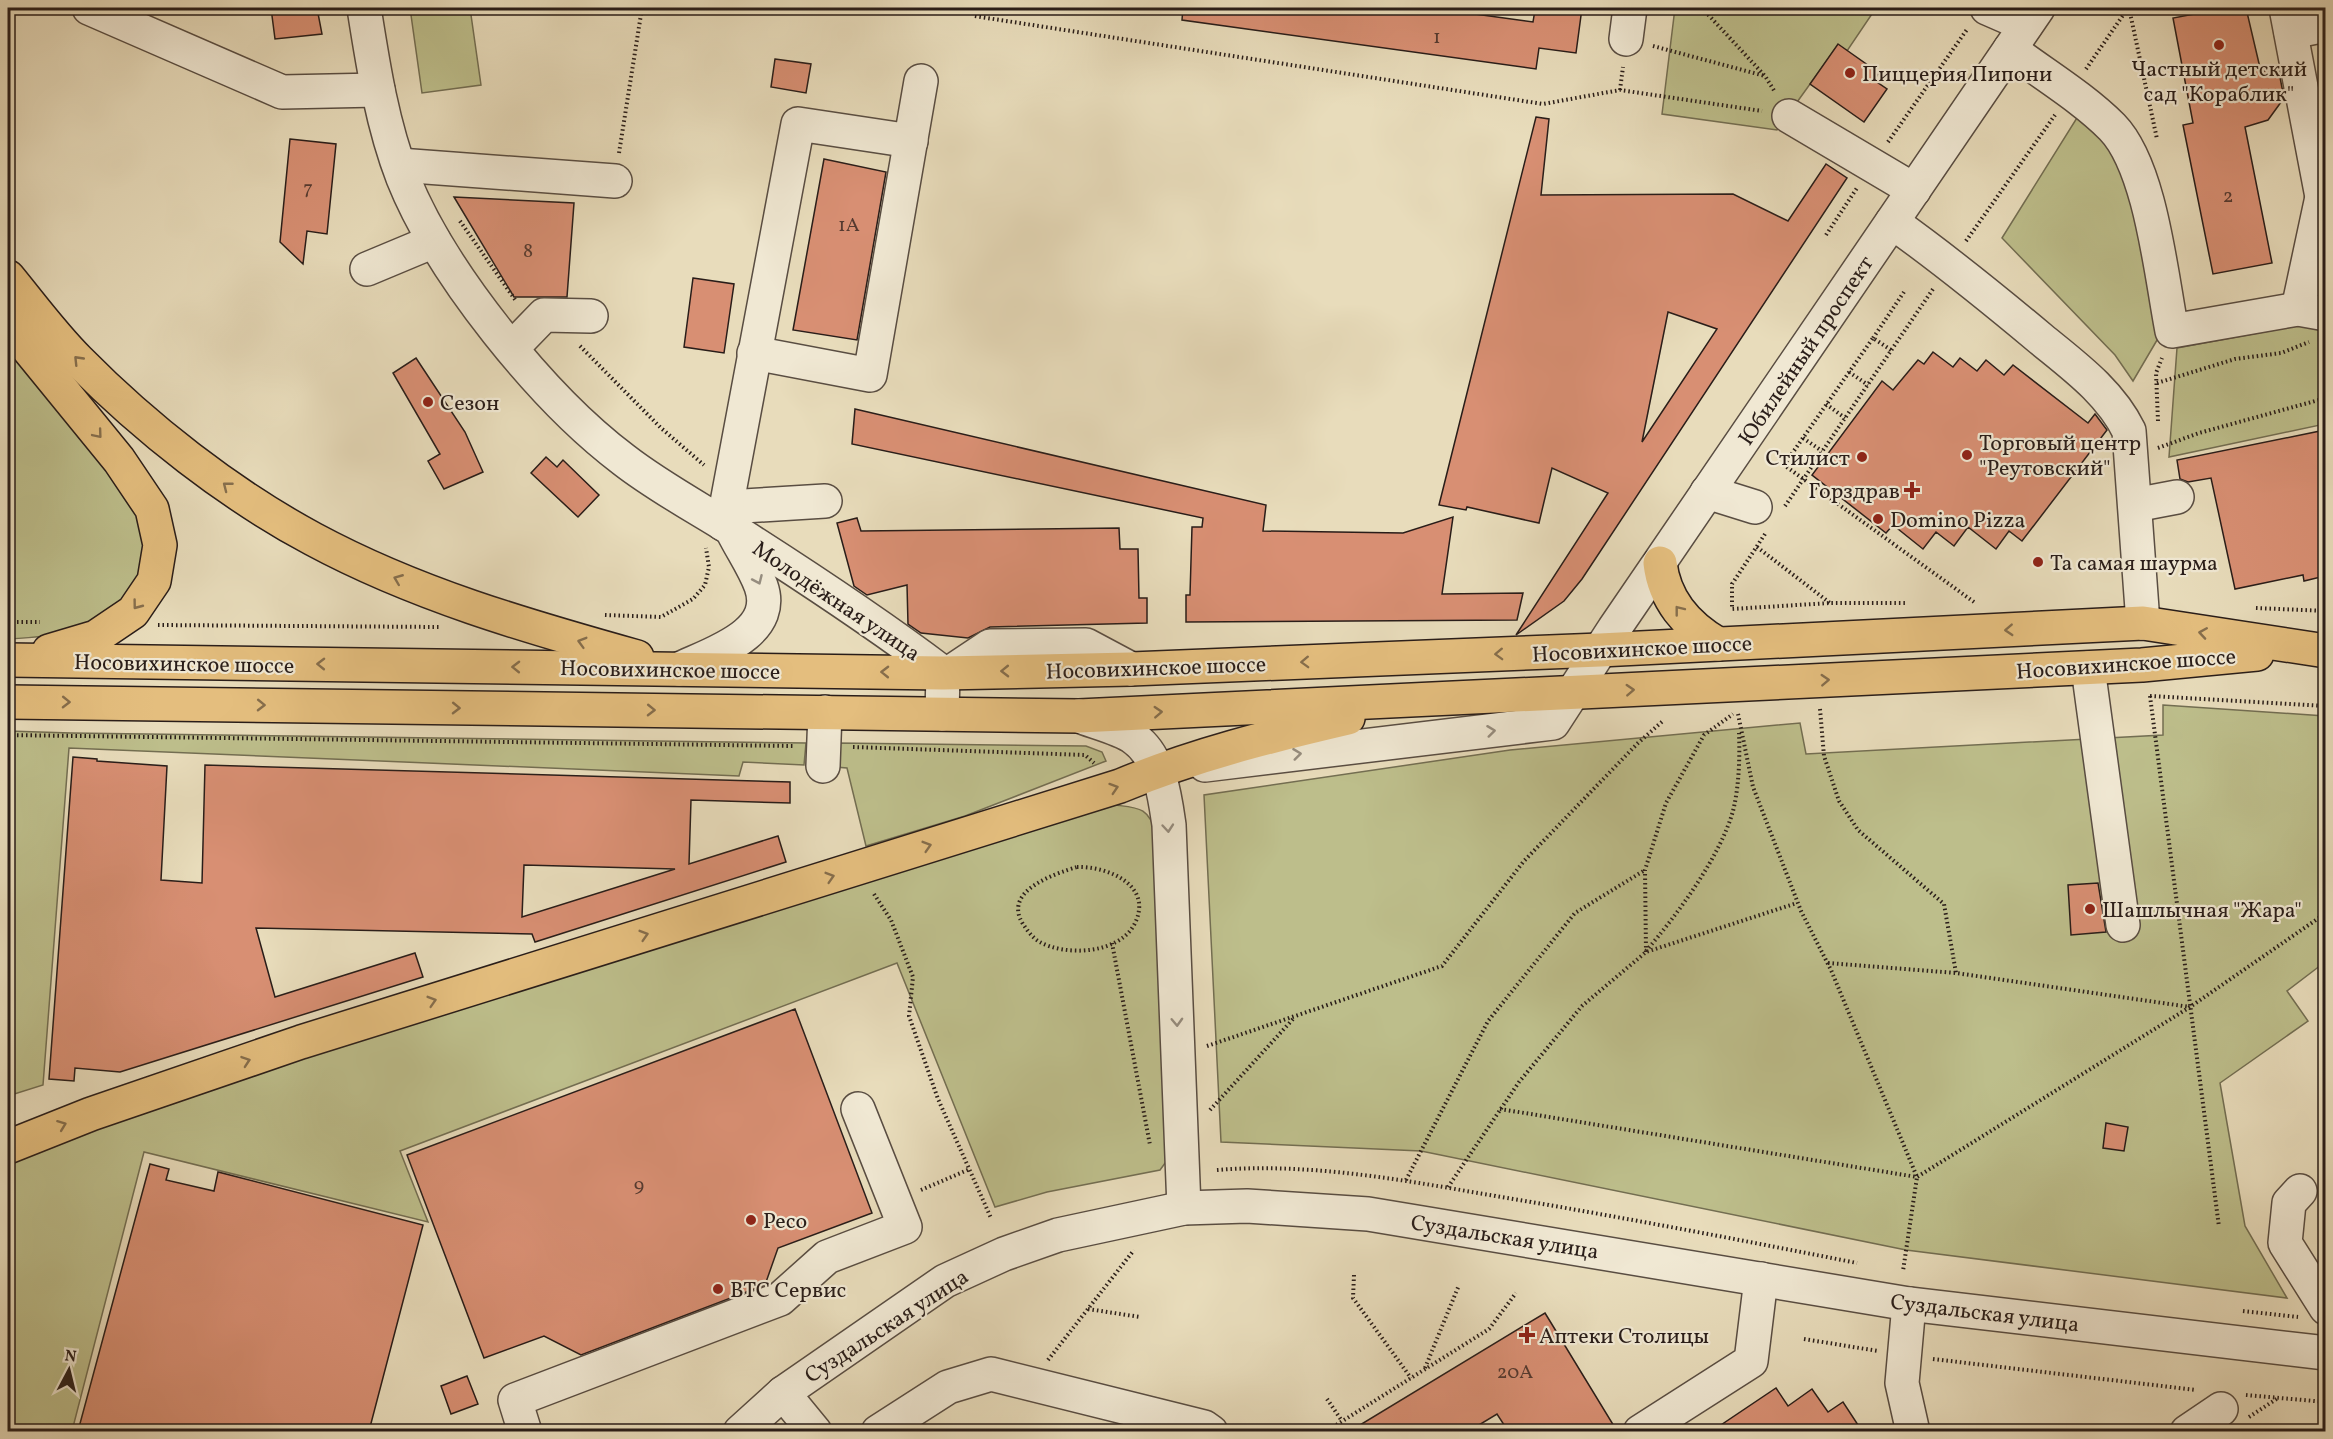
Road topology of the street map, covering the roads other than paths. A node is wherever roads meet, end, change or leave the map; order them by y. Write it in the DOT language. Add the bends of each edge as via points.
graph roads {
  1 [pos="89,8"];
  2 [pos="364,8"];
  3 [pos="1981,13"];
  4 [pos="2289,20"];
  5 [pos="2325,25"];
  6 [pos="2025,27"];
  7 [pos="921,81"];
  8 [pos="378,90"];
  9 [pos="1798,131"];
  10 [pos="911,141"];
  11 [pos="399,165"];
  12 [pos="615,181"];
  13 [pos="1914,190"];
  14 [pos="2324,197"];
  15 [pos="1892,222"];
  16 [pos="434,241"];
  17 [pos="367,269"];
  18 [pos="8,277"];
  19 [pos="591,316"];
  20 [pos="2314,320"];
  21 [pos="8,324"];
  22 [pos="512,348"];
  23 [pos="754,353"];
  24 [pos="825,501"];
  25 [pos="722,527"];
  26 [pos="1660,563"];
  27 [pos="2137,624"];
  28 [pos="1719,644"];
  29 [pos="1600,650"];
  30 [pos="2314,650"];
  31 [pos="11,660"];
  32 [pos="2088,668"];
  33 [pos="679,669"];
  34 [pos="947,673"];
  35 [pos="1571,692"];
  36 [pos="1435,699"];
  37 [pos="8,702"];
  38 [pos="825,712"];
  39 [pos="942,714"];
  40 [pos="1079,716"];
  41 [pos="823,756"];
  42 [pos="1156,771"];
  43 [pos="2123,925"];
  44 [pos="858,1109"];
  45 [pos="8,1147"];
  46 [pos="2300,1191"];
  47 [pos="1184,1208"];
  48 [pos="1761,1279"];
  49 [pos="1911,1288"];
  50 [pos="2314,1312"];
  51 [pos="2323,1356"];
  52 [pos="783,1393"];
  53 [pos="2227,1404"];
  54 [pos="525,1431"];
  55 [pos="740,1431"];
  56 [pos="815,1431"];
  57 [pos="878,1431"];
  58 [pos="1211,1431"];
  59 [pos="1640,1431"];
  60 [pos="1913,1431"];
  61 [pos="2187,1431"];
  1 -- 8 [label="street" via="282,92"];
  2 -- 8 [label="street, Молодёжная улица"];
  3 -- 6 [label="street"];
  4 -- 5 [label="street"];
  4 -- 14 [label="street"];
  6 -- 13 [label="street, Юбилейный проспект"];
  6 -- 20 [label="street" via="2070,93 2113,128 2135,162 2146,198 2172,331"];
  7 -- 10 [label="street"];
  8 -- 11 [label="street, Молодёжная улица"];
  9 -- 13 [label="street"];
  10 -- 23 [label="street" via="798,124"];
  10 -- 23 [label="street" via="870,375"];
  11 -- 12 [label="street"];
  11 -- 16 [label="street, Молодёжная улица"];
  13 -- 15 [label="street, Юбилейный проспект"];
  14 -- 20 [label="street"];
  15 -- 26 [label="street, Юбилейный проспект"];
  15 -- 27 [label="street" via="1950,264 2098,387 2123,418 2157,500 2139,571"];
  16 -- 17 [label="street"];
  16 -- 22 [label="street, Молодёжная улица"];
  33 -- 18 [label="main road, one-way" via="483,612 392,577 313,539 243,498 142,419 77,360"];
  19 -- 22 [label="street" via="543,304"];
  21 -- 31 [label="main road, one-way" via="119,460 152,508 160,545 154,581 132,612 96,637"];
  22 -- 25 [label="street, Молодёжная улица" via="554,397 624,461"];
  23 -- 25 [label="street"];
  24 -- 25 [label="street"];
  25 -- 33 [label="street, Молодёжная улица, one-way" via="762,588 760,618 740,640"];
  25 -- 34 [label="street, Молодёжная улица" via="849,603"];
  28 -- 26 [label="main road, one-way" via="1677,609 1662,581"];
  26 -- 29 [label="street, Юбилейный проспект"];
  27 -- 28 [label="main road, Носовихинское шоссе, one-way"];
  30 -- 27 [label="main road, Носовихинское шоссе, one-way"];
  28 -- 29 [label="main road, Носовихинское шоссе"];
  29 -- 34 [label="main road, Носовихинское шоссе, one-way"];
  29 -- 35 [label="street, Юбилейный проспект"];
  30 -- 32 [label="main road, Носовихинское шоссе"];
  33 -- 31 [label="main road, Носовихинское шоссе, one-way"];
  35 -- 32 [label="main road, Носовихинское шоссе, one-way"];
  32 -- 43 [label="street"];
  34 -- 33 [label="main road, Носовихинское шоссе, one-way"];
  34 -- 39 [label="street"];
  35 -- 36 [label="main road, Носовихинское шоссе"];
  42 -- 35 [label="street, Юбилейный проспект, one-way" via="1553,723"];
  40 -- 36 [label="main road, Носовихинское шоссе, one-way"];
  36 -- 42 [label="main road" via="1261,738"];
  37 -- 38 [label="main road, Носовихинское шоссе, one-way"];
  38 -- 39 [label="main road, Носовихинское шоссе"];
  38 -- 41 [label="street"];
  39 -- 40 [label="main road, Носовихинское шоссе"];
  40 -- 42 [label="street" via="1135,738"];
  45 -- 42 [label="main road, one-way" via="300,1042 1120,786"];
  42 -- 47 [label="street, one-way" via="1164,791 1169,825"];
  44 -- 54 [label="street" via="906,1227 827,1257 780,1299 515,1400"];
  46 -- 50 [label="street" via="2289,1203 2285,1243"];
  47 -- 48 [label="street, Суздальская улица" via="1257,1206 1368,1214"];
  47 -- 52 [label="street, Суздальская улица" via="1058,1235 984,1263 945,1281"];
  48 -- 49 [label="street, Суздальская улица"];
  48 -- 59 [label="street" via="1751,1361"];
  49 -- 51 [label="street, Суздальская улица"];
  49 -- 60 [label="street" via="1902,1383"];
  52 -- 55 [label="street, Суздальская улица"];
  52 -- 56 [label="street"];
  53 -- 61 [label="street"];
  57 -- 58 [label="street" via="948,1387 991,1374"];
}
